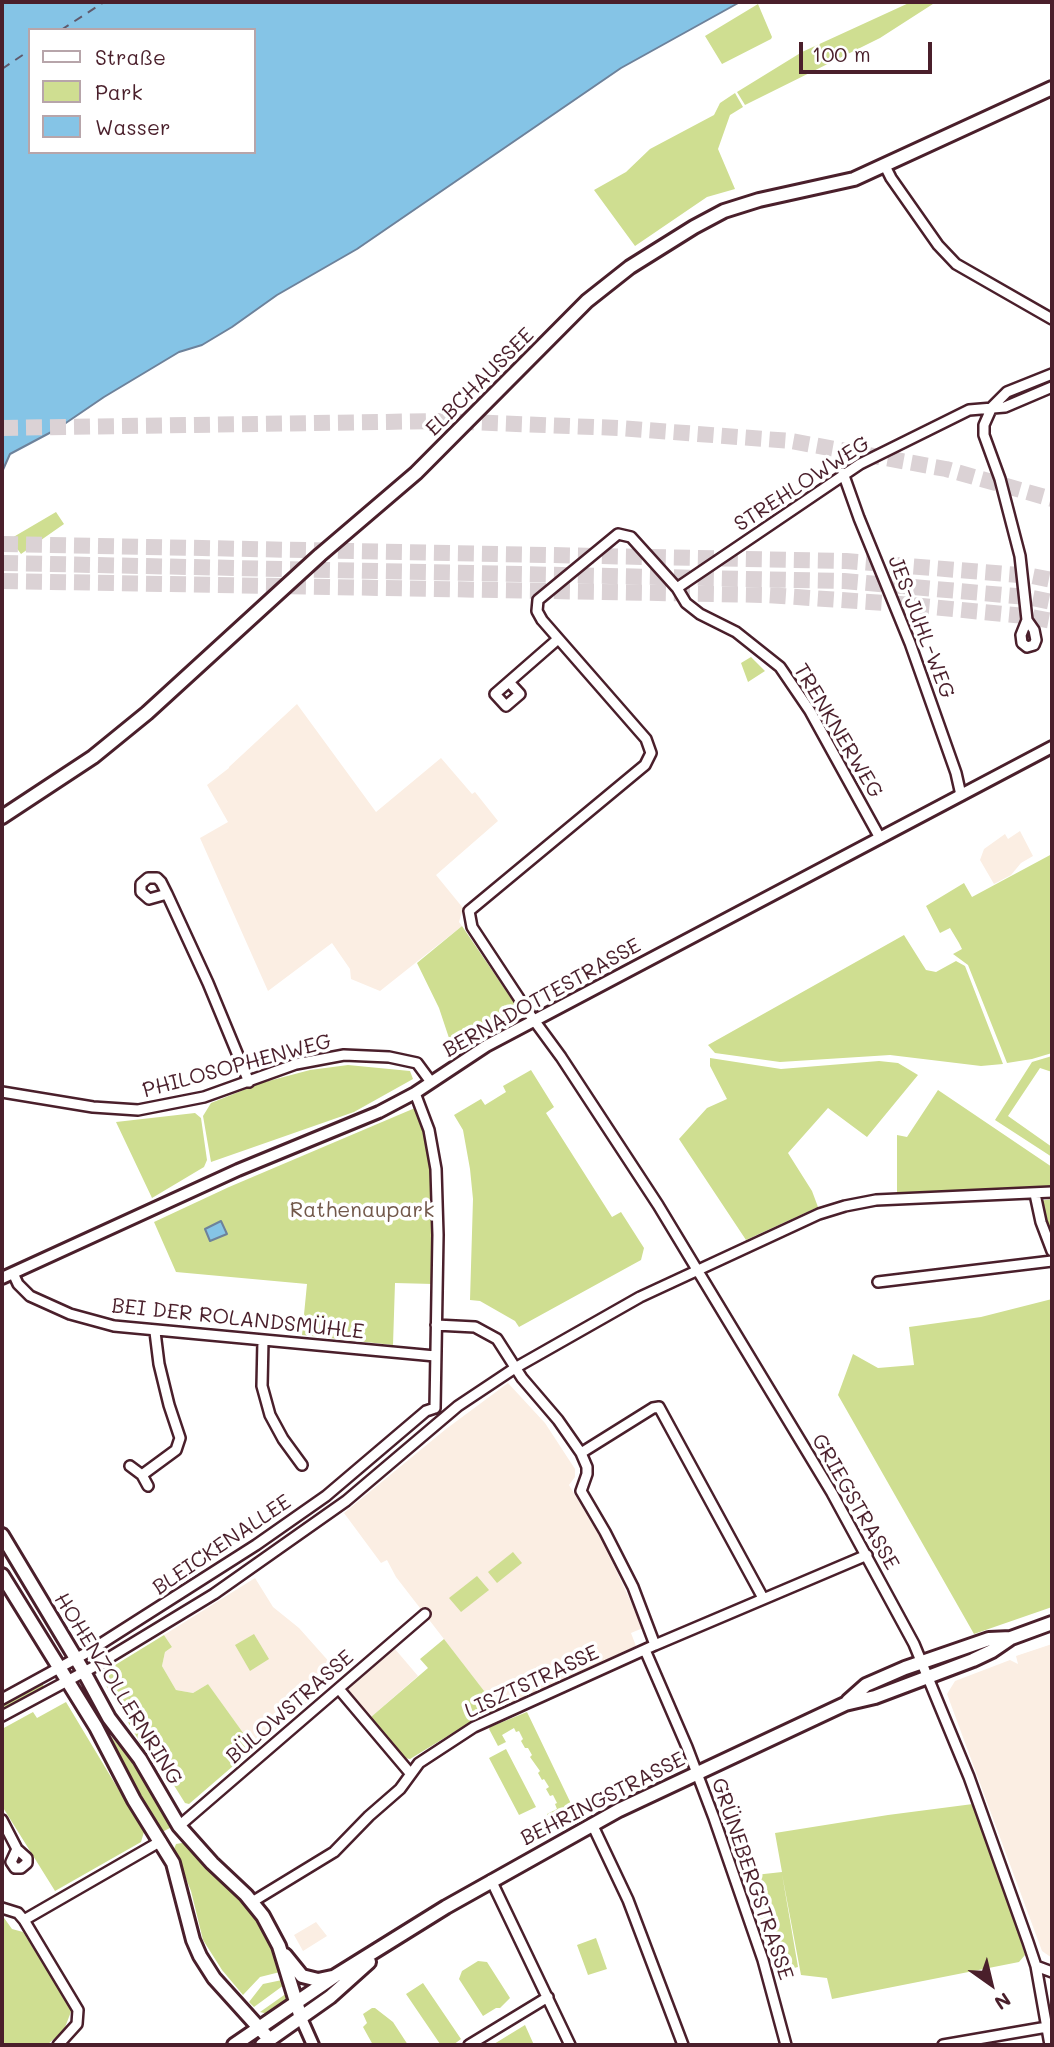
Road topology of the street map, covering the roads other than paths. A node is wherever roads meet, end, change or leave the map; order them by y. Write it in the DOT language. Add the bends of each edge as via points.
graph roads {
  1 [pos="1052,88"];
  2 [pos="885,166"];
  3 [pos="1052,319"];
  4 [pos="1052,374"];
  5 [pos="1052,387"];
  6 [pos="992,407"];
  7 [pos="843,473"];
  8 [pos="677,588"];
  9 [pos="1027,620"];
  10 [pos="558,639"];
  11 [pos="509,682"];
  12 [pos="1052,747"];
  13 [pos="961,795"];
  14 [pos="2,817"];
  15 [pos="880,838"];
  16 [pos="167,894"];
  17 [pos="535,1022"];
  18 [pos="249,1082"];
  19 [pos="431,1082"];
  20 [pos="2,1092"];
  21 [pos="415,1093"];
  22 [pos="1052,1192"];
  23 [pos="1035,1194"];
  24 [pos="1052,1251"];
  25 [pos="1052,1261"];
  26 [pos="13,1273"];
  27 [pos="697,1273"];
  28 [pos="2,1278"];
  29 [pos="878,1282"];
  30 [pos="436,1325"];
  31 [pos="155,1332"];
  32 [pos="263,1340"];
  33 [pos="435,1356"];
  34 [pos="515,1368"];
  35 [pos="435,1408"];
  36 [pos="446,1417"];
  37 [pos="581,1453"];
  38 [pos="302,1465"];
  39 [pos="130,1466"];
  40 [pos="142,1475"];
  41 [pos="148,1486"];
  42 [pos="2,1535"];
  43 [pos="867,1555"];
  44 [pos="2,1576"];
  45 [pos="764,1598"];
  46 [pos="425,1614"];
  47 [pos="1052,1623"];
  48 [pos="1012,1638"];
  49 [pos="654,1645"];
  50 [pos="645,1650"];
  51 [pos="76,1658"];
  52 [pos="922,1661"];
  53 [pos="58,1668"];
  54 [pos="85,1672"];
  55 [pos="929,1676"];
  56 [pos="67,1681"];
  57 [pos="339,1689"];
  58 [pos="2,1699"];
  59 [pos="845,1704"];
  60 [pos="2,1716"];
  61 [pos="696,1772"];
  62 [pos="410,1773"];
  63 [pos="2,1820"];
  64 [pos="592,1824"];
  65 [pos="179,1826"];
  66 [pos="161,1841"];
  67 [pos="17,1849"];
  68 [pos="491,1880"];
  69 [pos="252,1902"];
  70 [pos="2,1908"];
  71 [pos="24,1920"];
  72 [pos="387,1944"];
  73 [pos="279,1946"];
  74 [pos="1036,1966"];
  75 [pos="1052,1972"];
  76 [pos="335,1976"];
  77 [pos="548,1997"];
  78 [pos="296,2005"];
  79 [pos="301,2018"];
  80 [pos="1047,2027"];
  81 [pos="258,2029"];
  82 [pos="269,2043"];
  83 [pos="959,2044"];
  84 [pos="58,2045"];
  85 [pos="234,2045"];
  86 [pos="313,2045"];
  87 [pos="469,2045"];
  88 [pos="570,2045"];
  89 [pos="683,2045"];
  90 [pos="786,2045"];
  91 [pos="943,2045"];
  92 [pos="1050,2045"];
  1 -- 2 [label="main road, ELBCHAUSSEE"];
  2 -- 3 [label="street" via="956,264"];
  2 -- 14 [label="main road, ELBCHAUSSEE" via="840,183 724,212 612,279 416,474 147,713 93,757"];
  4 -- 6 [label="street, STREHLOWWEG" via="1012,389"];
  5 -- 6 [label="street, STREHLOWWEG" via="1005,407"];
  6 -- 7 [label="street, STREHLOWWEG" via="969,410"];
  6 -- 9 [label="street" via="984,435 1020,556"];
  7 -- 8 [label="street, STREHLOWWEG"];
  7 -- 13 [label="street, JES-JUHL-WEG" via="910,643"];
  8 -- 10 [label="street, TRENKNERWEG" via="635,539 618,534 538,600 537,611"];
  8 -- 15 [label="street, TRENKNERWEG" via="700,614 736,632 780,667 810,711"];
  10 -- 11 [label="street"];
  10 -- 17 [label="street, TRENKNERWEG" via="646,739 651,753 645,765 469,911 472,927"];
  12 -- 13 [label="street, BERNADOTTESTRASSE"];
  13 -- 15 [label="street, BERNADOTTESTRASSE"];
  15 -- 17 [label="street, BERNADOTTESTRASSE"];
  16 -- 18 [label="street"];
  17 -- 19 [label="street, BERNADOTTESTRASSE" via="486,1046"];
  17 -- 27 [label="street, GRIEGSTRASSE" via="658,1205"];
  18 -- 19 [label="street, PHILOSOPHENWEG" via="296,1064 344,1055 389,1056 417,1063"];
  18 -- 20 [label="street, PHILOSOPHENWEG" via="138,1110"];
  19 -- 21 [label="street, BERNADOTTESTRASSE"];
  21 -- 26 [label="street, BERNADOTTESTRASSE"];
  21 -- 30 [label="street" via="429,1130 436,1169"];
  22 -- 23 [label="street, BLEICKENALLEE"];
  23 -- 24 [label="street"];
  23 -- 27 [label="street, BLEICKENALLEE" via="876,1200 845,1206"];
  25 -- 29 [label="street"];
  26 -- 28 [label="street, BERNADOTTESTRASSE"];
  26 -- 31 [label="street, BEI DER ROLANDSMÜHLE" via="30,1296 70,1314"];
  27 -- 34 [label="street, BLEICKENALLEE" via="613,1311"];
  27 -- 43 [label="street, GRIEGSTRASSE"];
  30 -- 33 [label="street"];
  30 -- 34 [label="street" via="475,1327 491,1334"];
  31 -- 32 [label="street, BEI DER ROLANDSMÜHLE"];
  31 -- 40 [label="street" via="180,1438 176,1450"];
  32 -- 33 [label="street, BEI DER ROLANDSMÜHLE"];
  32 -- 38 [label="street" via="262,1386 267,1407"];
  33 -- 35 [label="street"];
  34 -- 36 [label="street, BLEICKENALLEE"];
  34 -- 37 [label="street"];
  35 -- 36 [label="street"];
  35 -- 51 [label="street, BLEICKENALLEE" via="326,1496 256,1545"];
  36 -- 54 [label="street, BLEICKENALLEE" via="267,1558"];
  37 -- 45 [label="street" via="659,1408"];
  37 -- 49 [label="street" via="587,1474 581,1492 633,1587"];
  39 -- 40 [label="street"];
  40 -- 41 [label="street"];
  42 -- 51 [label="main road, HOHENZOLLERNRING"];
  43 -- 45 [label="street, LISZTSTRASSE"];
  43 -- 52 [label="street, GRIEGSTRASSE"];
  44 -- 53 [label="main road, HOHENZOLLERNRING"];
  45 -- 49 [label="street, LISZTSTRASSE"];
  46 -- 57 [label="street, BÜLOWSTRASSE"];
  47 -- 48 [label="main road, BEHRINGSTRASSE"];
  48 -- 52 [label="main road, BEHRINGSTRASSE" via="989,1639"];
  48 -- 55 [label="main road, BEHRINGSTRASSE"];
  49 -- 50 [label="street, LISZTSTRASSE"];
  50 -- 61 [label="street, GRÜNEBERGSTRASSE"];
  50 -- 62 [label="street, LISZTSTRASSE" via="474,1727"];
  51 -- 53 [label="street, BLEICKENALLEE"];
  51 -- 54 [label="main road, HOHENZOLLERNRING"];
  52 -- 55 [label="street, GRIEGSTRASSE"];
  52 -- 59 [label="main road, BEHRINGSTRASSE" via="866,1685"];
  53 -- 56 [label="main road, HOHENZOLLERNRING"];
  53 -- 58 [label="street, BLEICKENALLEE"];
  54 -- 56 [label="street, BLEICKENALLEE"];
  54 -- 65 [label="main road, HOHENZOLLERNRING"];
  55 -- 59 [label="main road, BEHRINGSTRASSE"];
  55 -- 74 [label="street, GRIEGSTRASSE"];
  56 -- 60 [label="street, BLEICKENALLEE"];
  56 -- 66 [label="main road, HOHENZOLLERNRING"];
  57 -- 62 [label="street"];
  57 -- 65 [label="street, BÜLOWSTRASSE"];
  59 -- 61 [label="main road, BEHRINGSTRASSE"];
  61 -- 64 [label="main road, BEHRINGSTRASSE"];
  61 -- 90 [label="street, GRÜNEBERGSTRASSE" via="763,1960"];
  62 -- 69 [label="street, LISZTSTRASSE" via="400,1789 334,1852"];
  63 -- 67 [label="street"];
  64 -- 68 [label="main road, BEHRINGSTRASSE"];
  64 -- 89 [label="street" via="628,1899"];
  65 -- 66 [label="main road"];
  65 -- 69 [label="main road, HOHENZOLLERNRING"];
  66 -- 71 [label="street"];
  66 -- 81 [label="main road, HOHENZOLLERNRING" via="173,1863 200,1956"];
  68 -- 72 [label="main road, BEHRINGSTRASSE"];
  68 -- 77 [label="street"];
  69 -- 73 [label="main road, HOHENZOLLERNRING"];
  70 -- 71 [label="street"];
  71 -- 84 [label="street" via="78,2010 77,2024"];
  72 -- 76 [label="main road, BEHRINGSTRASSE"];
  72 -- 79 [label="main road, BEHRINGSTRASSE"];
  73 -- 76 [label="main road" via="302,1976 318,1980"];
  73 -- 78 [label="main road, HOHENZOLLERNRING"];
  74 -- 75 [label="street"];
  74 -- 80 [label="street, GRIEGSTRASSE"];
  76 -- 78 [label="main road, BEHRINGSTRASSE"];
  77 -- 87 [label="street"];
  77 -- 88 [label="street"];
  78 -- 79 [label="main road, HOHENZOLLERNRING"];
  78 -- 81 [label="main road, BEHRINGSTRASSE"];
  79 -- 82 [label="main road, BEHRINGSTRASSE"];
  79 -- 86 [label="street, HOHENZOLLERNRING"];
  80 -- 83 [label="street"];
  80 -- 92 [label="street, GRIEGSTRASSE"];
  81 -- 82 [label="main road, HOHENZOLLERNRING"];
  81 -- 85 [label="main road, BEHRINGSTRASSE"];
  83 -- 91 [label="street"];
}
